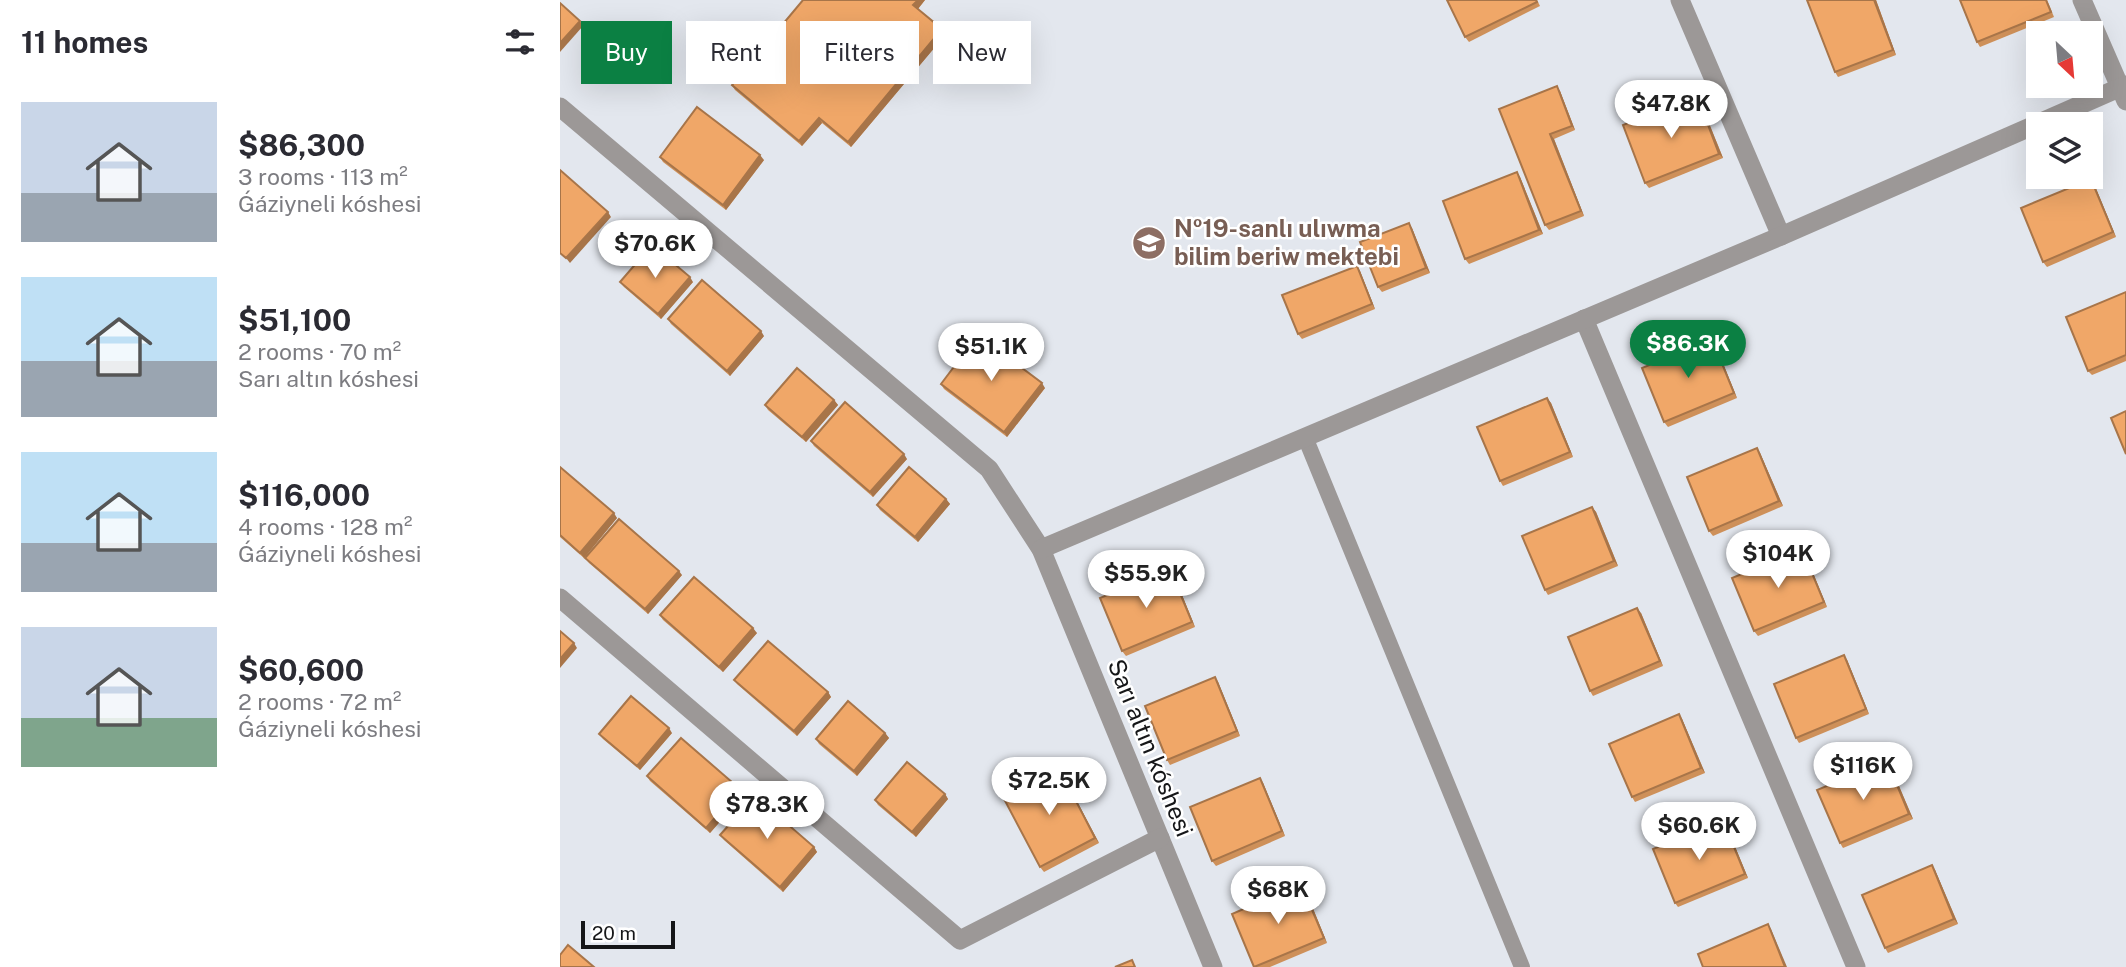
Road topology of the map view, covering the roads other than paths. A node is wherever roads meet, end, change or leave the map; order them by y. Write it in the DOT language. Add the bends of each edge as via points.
graph roads {
  1 [pos="1680,0"];
  2 [pos="2082,0"];
  3 [pos="2124,91"];
  4 [pos="560,107"];
  5 [pos="1781,236"];
  6 [pos="1584,319"];
  7 [pos="1305,437"];
  8 [pos="1041,549"];
  9 [pos="560,598"];
  10 [pos="1160,838"];
  11 [pos="1213,967"];
  12 [pos="1522,967"];
  13 [pos="1856,967"];
  1 -- 5 [label="street"];
  2 -- 3 [label="street"];
  3 -- 5 [label="street"];
  4 -- 8 [label="street, Sarı altın kóshesi" via="989,469"];
  5 -- 6 [label="street"];
  6 -- 7 [label="street"];
  6 -- 13 [label="street"];
  7 -- 8 [label="street"];
  7 -- 12 [label="lane"];
  8 -- 10 [label="street, Sarı altın kóshesi"];
  9 -- 10 [label="street" via="960,940"];
  10 -- 11 [label="street, Sarı altın kóshesi"];
}
